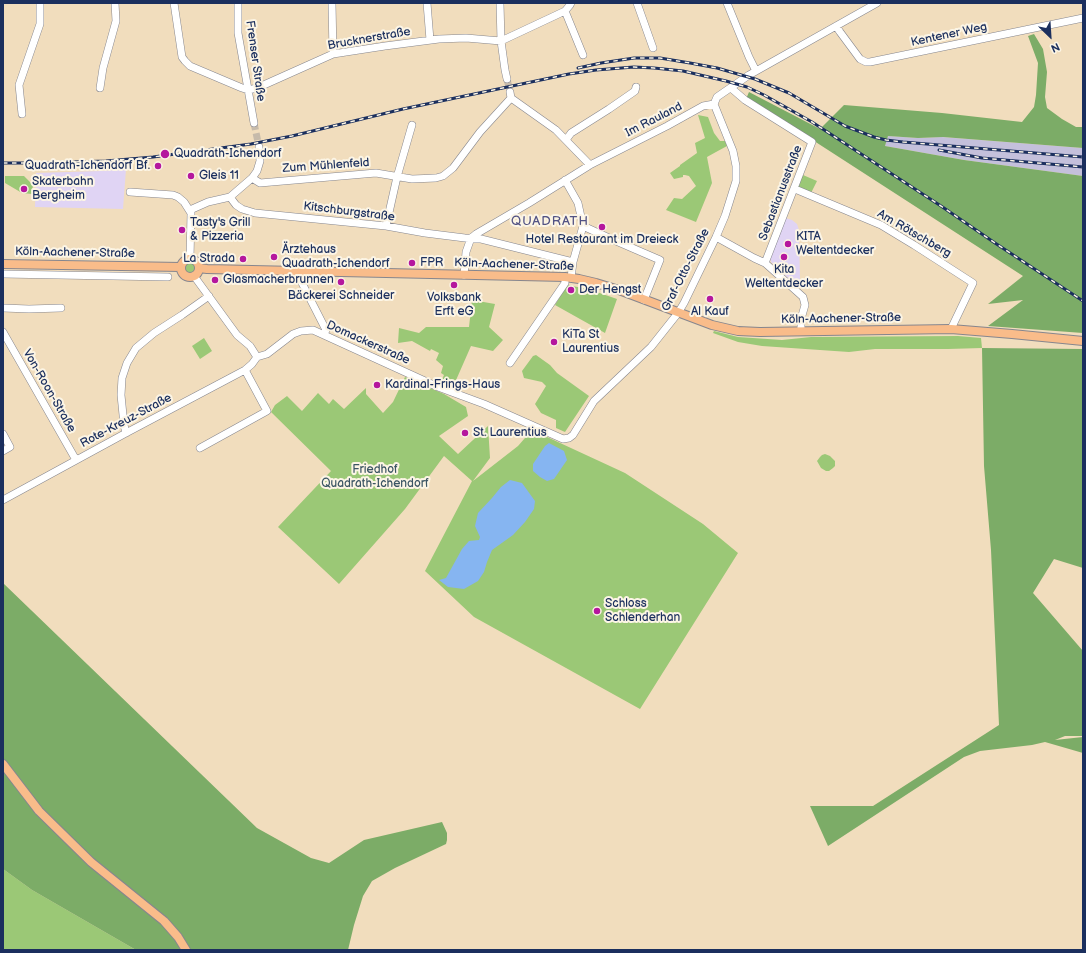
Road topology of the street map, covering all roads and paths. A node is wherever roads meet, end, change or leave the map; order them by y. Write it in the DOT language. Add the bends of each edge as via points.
graph roads {
  1 [pos="40,3"];
  2 [pos="115,3"];
  3 [pos="174,3"];
  4 [pos="238,3"];
  5 [pos="332,3"];
  6 [pos="427,3"];
  7 [pos="500,3"];
  8 [pos="571,3"];
  9 [pos="638,3"];
  10 [pos="727,3"];
  11 [pos="877,3"];
  12 [pos="565,11"];
  13 [pos="1083,18"];
  14 [pos="836,26"];
  15 [pos="430,40"];
  16 [pos="501,41"];
  17 [pos="653,48"];
  18 [pos="333,54"];
  19 [pos="583,54"];
  20 [pos="756,71"];
  21 [pos="507,79"];
  22 [pos="636,87"];
  23 [pos="100,88"];
  24 [pos="731,88"];
  25 [pos="248,90"];
  26 [pos="714,104"];
  27 [pos="22,114"];
  28 [pos="254,123"];
  29 [pos="412,125"];
  30 [pos="566,140"];
  31 [pos="259,147"];
  32 [pos="590,165"];
  33 [pos="397,177"];
  34 [pos="252,178"];
  35 [pos="565,180"];
  36 [pos="795,189"];
  37 [pos="130,192"];
  38 [pos="230,197"];
  39 [pos="190,210"];
  40 [pos="386,226"];
  41 [pos="583,226"];
  42 [pos="716,237"];
  43 [pos="472,238"];
  44 [pos="190,259"];
  45 [pos="573,262"];
  46 [pos="765,263"];
  47 [pos="3,264"];
  48 [pos="147,267"];
  49 [pos="181,267"];
  50 [pos="199,268"];
  51 [pos="301,271"];
  52 [pos="3,274"];
  53 [pos="464,275"];
  54 [pos="143,276"];
  55 [pos="194,276"];
  56 [pos="168,277"];
  57 [pos="568,277"];
  58 [pos="209,296"];
  59 [pos="644,300"];
  60 [pos="3,308"];
  61 [pos="61,308"];
  62 [pos="678,313"];
  63 [pos="951,329"];
  64 [pos="801,331"];
  65 [pos="3,332"];
  66 [pos="324,335"];
  67 [pos="1083,341"];
  68 [pos="257,357"];
  69 [pos="510,363"];
  70 [pos="245,370"];
  71 [pos="126,433"];
  72 [pos="3,434"];
  73 [pos="569,438"];
  74 [pos="200,448"];
  75 [pos="3,451"];
  76 [pos="76,460"];
  77 [pos="3,500"];
  78 [pos="3,764"];
  79 [pos="186,950"];
  1 -- 27 [label="street" via="40,24 19,85"];
  2 -- 23 [label="street" via="116,21"];
  3 -- 25 [label="street" via="182,57 185,62"];
  4 -- 25 [label="street, Frenser Straße" via="238,33"];
  5 -- 18 [label="street"];
  6 -- 15 [label="street"];
  7 -- 16 [label="street"];
  8 -- 12 [label="street"];
  9 -- 17 [label="street"];
  10 -- 20 [label="street"];
  11 -- 14 [label="street, Im Rauland"];
  12 -- 16 [label="street"];
  12 -- 19 [label="street"];
  13 -- 14 [label="street, Kentener Weg" via="870,62 860,59"];
  14 -- 20 [label="street, Im Rauland"];
  15 -- 16 [label="street, Brucknerstraße" via="466,38"];
  15 -- 18 [label="street, Brucknerstraße"];
  16 -- 21 [label="street"];
  18 -- 25 [label="street, Brucknerstraße"];
  20 -- 24 [label="street, Im Rauland"];
  22 -- 30 [label="street" via="635,91 571,133"];
  24 -- 26 [label="street, Im Rauland" via="717,97"];
  24 -- 36 [label="street, Sebastianusstraße" via="745,100 812,142"];
  25 -- 28 [label="street, Frenser Straße"];
  26 -- 32 [label="street, Im Rauland" via="704,106"];
  26 -- 42 [label="street, Graf-Otto-Straße" via="733,151 736,166 736,181"];
  29 -- 33 [label="street"];
  30 -- 32 [label="street"];
  30 -- 33 [label="street, Zum Mühlenfeld" via="511,95 453,168 443,176 412,179"];
  31 -- 34 [label="street" via="260,161"];
  32 -- 35 [label="street, Im Rauland"];
  33 -- 34 [label="street, Zum Mühlenfeld" via="376,173 260,183"];
  33 -- 40 [label="street"];
  34 -- 38 [label="street"];
  35 -- 41 [label="street" via="578,203"];
  35 -- 43 [label="street, Im Rauland"];
  36 -- 46 [label="street, Sebastianusstraße"];
  36 -- 63 [label="street, Am Rötschberg" via="881,225 973,283"];
  37 -- 39 [label="street" via="173,195 182,199"];
  38 -- 39 [label="street" via="208,202"];
  38 -- 40 [label="street, Kitschburgstraße" via="242,209 255,212"];
  39 -- 44 [label="street"];
  40 -- 43 [label="street, Kitschburgstraße" via="425,234"];
  41 -- 45 [label="street"];
  41 -- 59 [label="street" via="660,260"];
  42 -- 46 [label="street"];
  42 -- 62 [label="street, Graf-Otto-Straße"];
  43 -- 45 [label="street, Kitschburgstraße"];
  43 -- 53 [label="street" via="466,252"];
  44 -- 49 [label="main road" via="185,260"];
  44 -- 50 [label="main road" via="198,262"];
  45 -- 57 [label="street"];
  46 -- 64 [label="street" via="803,297 805,305"];
  47 -- 48 [label="main road, Köln-Aachener-Straße"];
  48 -- 49 [label="main road, Köln-Aachener-Straße"];
  48 -- 54 [label="street, Köln-Aachener-Straße"];
  49 -- 55 [label="main road" via="184,274"];
  50 -- 51 [label="main road, Köln-Aachener-Straße"];
  50 -- 55 [label="main road"];
  51 -- 53 [label="main road, Köln-Aachener-Straße"];
  51 -- 66 [label="street" via="302,283 326,330"];
  52 -- 54 [label="street, Köln-Aachener-Straße"];
  53 -- 57 [label="main road, Köln-Aachener-Straße"];
  54 -- 56 [label="street, Köln-Aachener-Straße"];
  55 -- 58 [label="street"];
  57 -- 59 [label="main road, Köln-Aachener-Straße" via="596,283"];
  57 -- 69 [label="street"];
  58 -- 68 [label="street" via="237,335 250,346"];
  58 -- 71 [label="street" via="154,333 136,348 127,362 121,389"];
  59 -- 62 [label="main road, Köln-Aachener-Straße"];
  60 -- 61 [label="street"];
  62 -- 64 [label="main road, Köln-Aachener-Straße" via="738,331"];
  62 -- 73 [label="street, Graf-Otto-Straße" via="651,347 594,401"];
  63 -- 64 [label="main road, Köln-Aachener-Straße"];
  63 -- 67 [label="main road, Köln-Aachener-Straße"];
  65 -- 76 [label="street, Von-Roon-Straße"];
  66 -- 68 [label="street, Domackerstraße" via="313,330 297,332 267,354"];
  66 -- 73 [label="street, Domackerstraße" via="438,387 563,439"];
  68 -- 70 [label="street, Rote-Kreuz-Straße"];
  70 -- 71 [label="street, Rote-Kreuz-Straße"];
  70 -- 74 [label="street" via="266,410"];
  71 -- 76 [label="street, Rote-Kreuz-Straße"];
  72 -- 75 [label="street" via="10,447"];
  76 -- 77 [label="street, Rote-Kreuz-Straße"];
  78 -- 79 [label="main road" via="38,811 91,862 164,922"];
}
